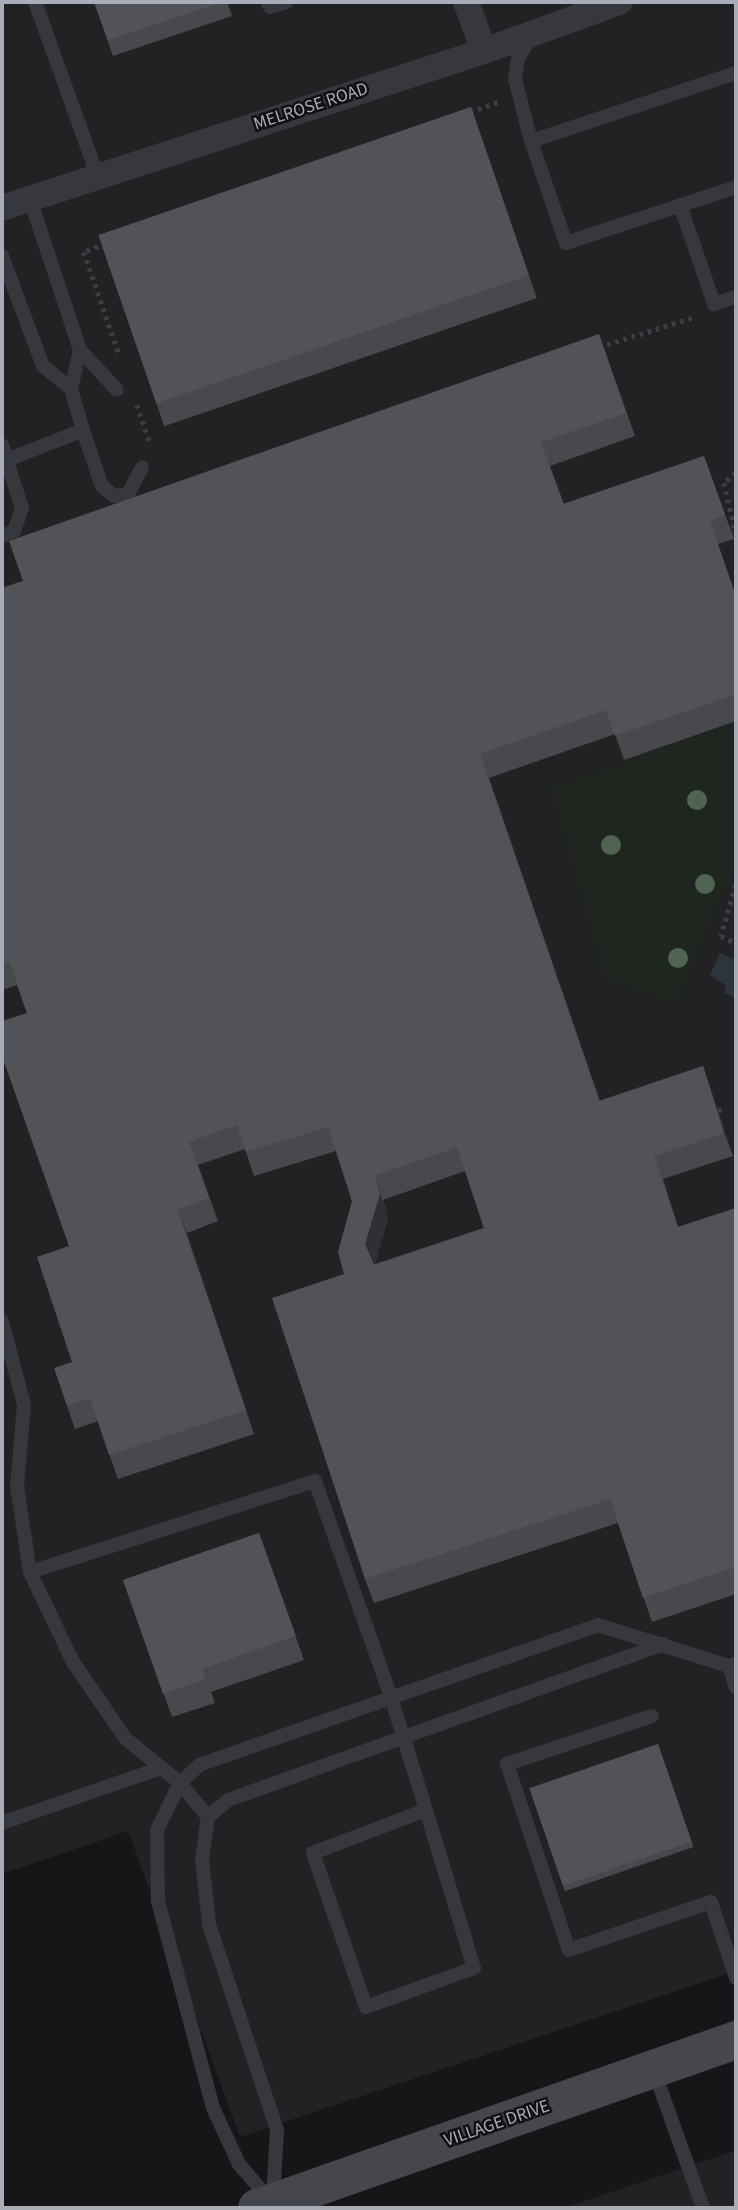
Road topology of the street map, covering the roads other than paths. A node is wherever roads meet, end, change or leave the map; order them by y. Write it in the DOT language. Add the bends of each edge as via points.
graph roads {
  1 [pos="35,2"];
  2 [pos="268,2"];
  3 [pos="286,2"];
  4 [pos="466,2"];
  5 [pos="619,2"];
  6 [pos="535,31"];
  7 [pos="484,51"];
  8 [pos="736,73"];
  9 [pos="531,141"];
  10 [pos="97,177"];
  11 [pos="736,187"];
  12 [pos="30,199"];
  13 [pos="680,205"];
  14 [pos="2,208"];
  15 [pos="2,256"];
  16 [pos="736,297"];
  17 [pos="80,350"];
  18 [pos="71,389"];
  19 [pos="117,390"];
  20 [pos="83,430"];
  21 [pos="2,445"];
  22 [pos="7,460"];
  23 [pos="142,468"];
  24 [pos="2,536"];
  25 [pos="2,1321"];
  26 [pos="17,1486"];
  27 [pos="2,1491"];
  28 [pos="30,1572"];
  29 [pos="664,1644"];
  30 [pos="733,1665"];
  31 [pos="736,1688"];
  32 [pos="391,1698"];
  33 [pos="652,1716"];
  34 [pos="403,1739"];
  35 [pos="161,1768"];
  36 [pos="180,1783"];
  37 [pos="426,1810"];
  38 [pos="208,1817"];
  39 [pos="2,1823"];
  40 [pos="736,1978"];
  41 [pos="736,2040"];
  42 [pos="653,2069"];
  43 [pos="268,2207"];
  44 [pos="703,2208"];
  1 -- 10 [label="lane"];
  2 -- 3 [label="lane" via="270,7"];
  4 -- 7 [label="street"];
  5 -- 6 [label="street, MELROSE ROAD"];
  6 -- 7 [label="street, MELROSE ROAD"];
  6 -- 9 [label="lane" via="518,58 516,96"];
  7 -- 10 [label="street, MELROSE ROAD"];
  8 -- 9 [label="lane"];
  9 -- 13 [label="lane" via="566,243"];
  10 -- 12 [label="street, MELROSE ROAD"];
  11 -- 13 [label="lane"];
  12 -- 14 [label="street, MELROSE ROAD"];
  12 -- 17 [label="lane"];
  13 -- 16 [label="lane" via="714,304"];
  15 -- 18 [label="lane" via="43,366"];
  17 -- 18 [label="lane"];
  17 -- 19 [label="lane"];
  18 -- 20 [label="lane"];
  20 -- 22 [label="lane"];
  20 -- 23 [label="lane" via="102,486 114,496 128,494"];
  21 -- 22 [label="lane"];
  22 -- 24 [label="lane" via="22,508 14,531"];
  25 -- 26 [label="lane" via="24,1405"];
  26 -- 27 [label="lane"];
  26 -- 28 [label="lane"];
  28 -- 32 [label="lane" via="315,1481"];
  28 -- 35 [label="lane" via="73,1662 125,1738"];
  29 -- 30 [label="lane"];
  29 -- 32 [label="lane" via="598,1625"];
  29 -- 34 [label="lane"];
  30 -- 31 [label="lane"];
  32 -- 34 [label="lane"];
  32 -- 36 [label="lane" via="199,1765"];
  33 -- 40 [label="lane" via="507,1764 569,1950 711,1902"];
  34 -- 37 [label="lane"];
  34 -- 38 [label="lane" via="228,1800"];
  35 -- 36 [label="lane"];
  35 -- 39 [label="lane"];
  36 -- 38 [label="lane"];
  36 -- 43 [label="lane" via="157,1830 158,1902 213,2108 239,2164"];
  37 -- 37 [label="lane" via="474,1968 366,2007 313,1853"];
  38 -- 43 [label="lane" via="202,1859 209,1924 277,2130"];
  41 -- 42 [label="main road, VILLAGE DRIVE"];
  42 -- 43 [label="main road, VILLAGE DRIVE"];
  42 -- 44 [label="lane"];
}
